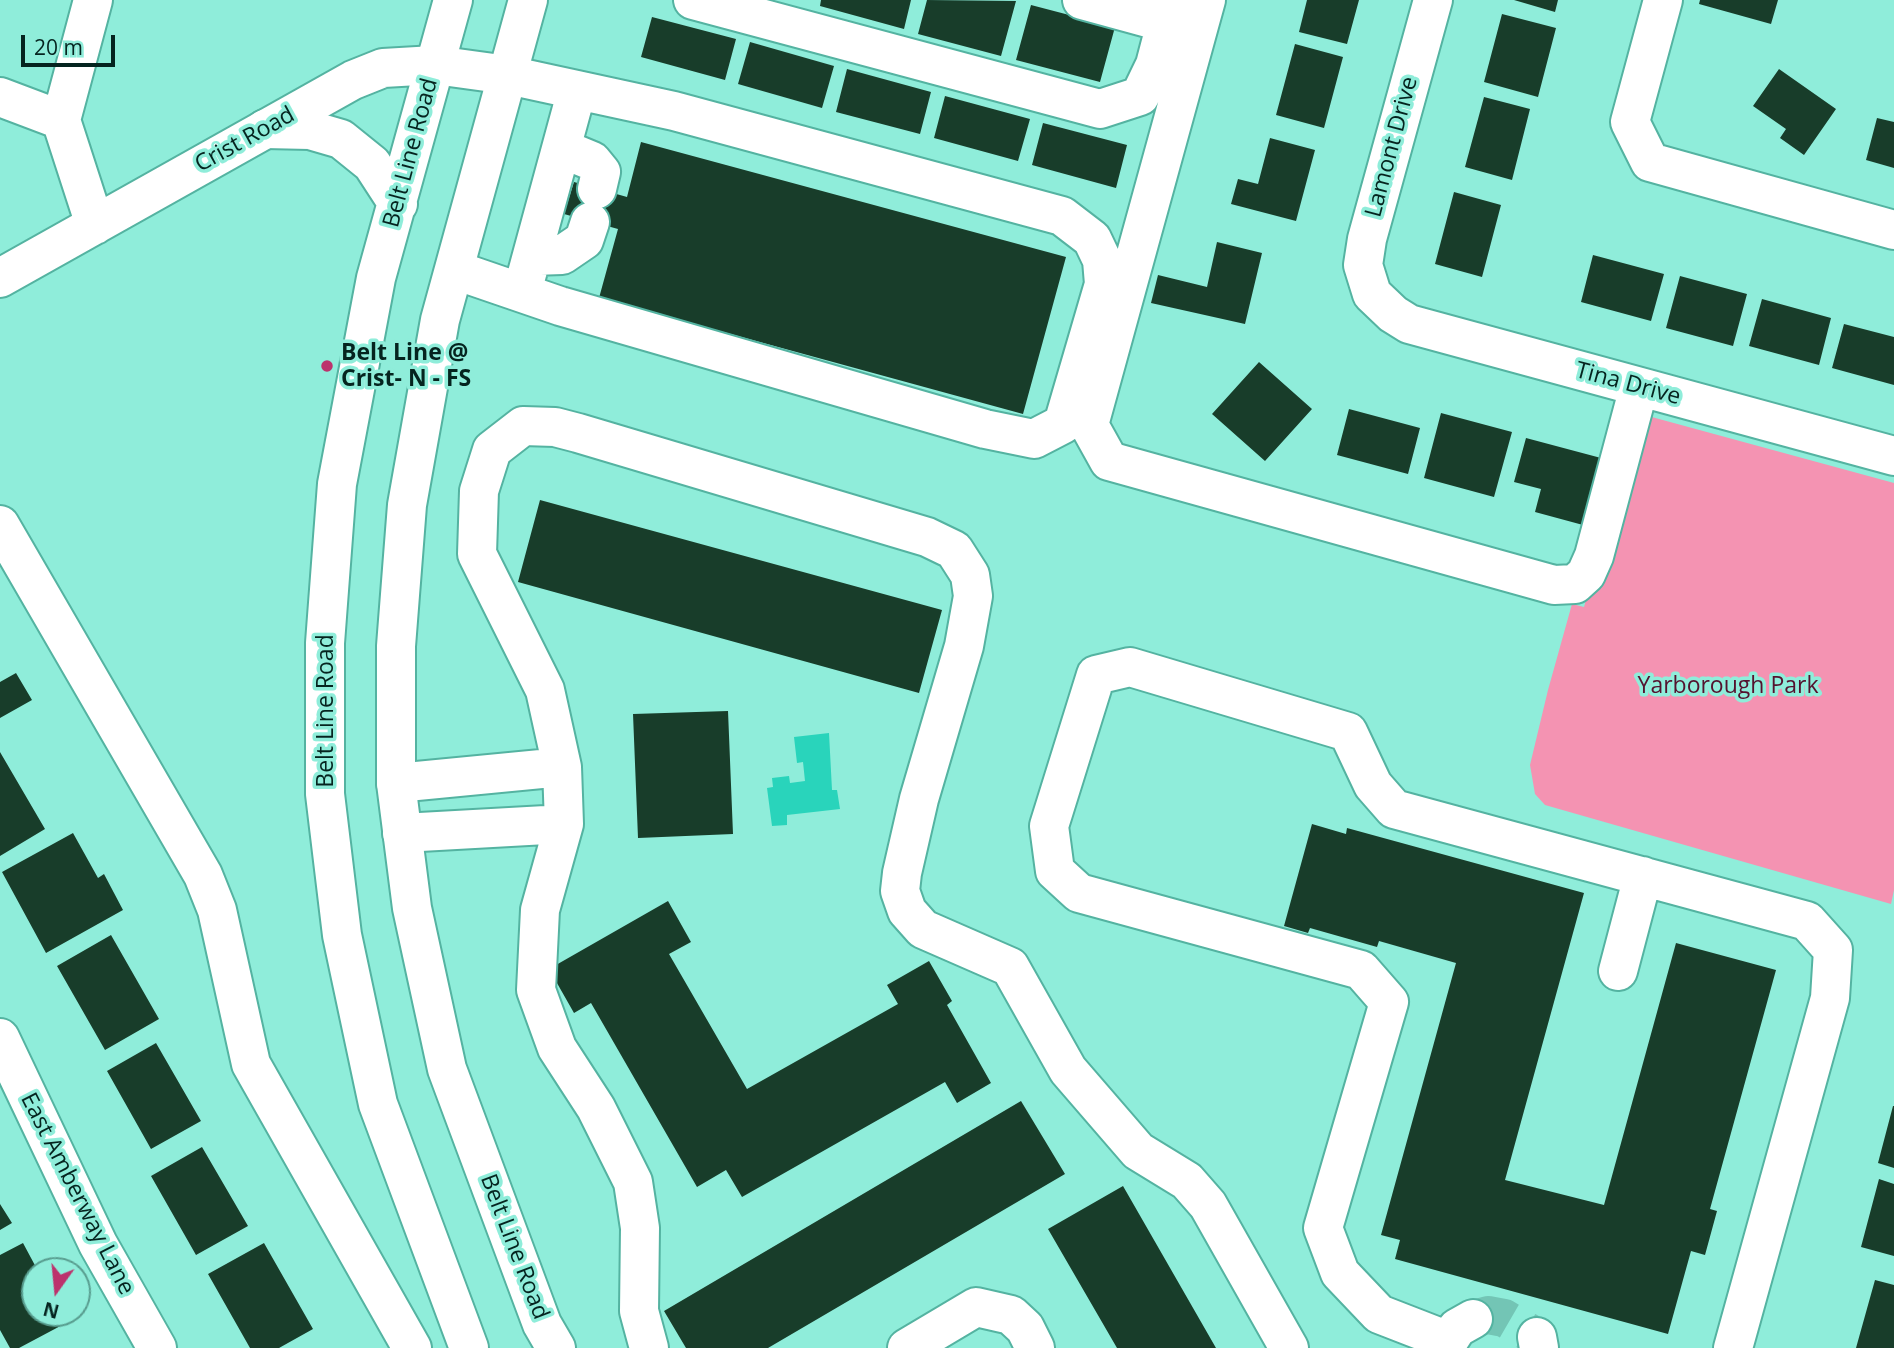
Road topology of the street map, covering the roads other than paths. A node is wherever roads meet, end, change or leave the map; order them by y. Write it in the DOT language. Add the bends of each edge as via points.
graph roads {
  1 [pos="93,0"];
  2 [pos="453,0"];
  3 [pos="528,0"];
  4 [pos="693,0"];
  5 [pos="1082,0"];
  6 [pos="1206,0"];
  7 [pos="1433,0"];
  8 [pos="1663,0"];
  9 [pos="1169,11"];
  10 [pos="435,65"];
  11 [pos="508,75"];
  12 [pos="577,90"];
  13 [pos="0,97"];
  14 [pos="61,120"];
  15 [pos="265,129"];
  16 [pos="563,149"];
  17 [pos="398,204"];
  18 [pos="95,225"];
  19 [pos="1894,230"];
  20 [pos="533,256"];
  21 [pos="455,270"];
  22 [pos="0,278"];
  23 [pos="522,292"];
  24 [pos="1372,294"];
  25 [pos="1639,387"];
  26 [pos="1894,456"];
  27 [pos="0,525"];
  28 [pos="562,767"];
  29 [pos="396,783"];
  30 [pos="564,824"];
  31 [pos="402,833"];
  32 [pos="1643,876"];
  33 [pos="1618,971"];
  34 [pos="0,1038"];
  35 [pos="1454,1336"];
  36 [pos="157,1348"];
  37 [pos="412,1348"];
  38 [pos="469,1348"];
  39 [pos="556,1348"];
  40 [pos="649,1348"];
  41 [pos="907,1348"];
  42 [pos="1035,1348"];
  43 [pos="1289,1348"];
  44 [pos="1734,1348"];
  1 -- 14 [label="main road"];
  2 -- 10 [label="main road, Belt Line Road"];
  3 -- 11 [label="main road, Belt Line Road"];
  4 -- 9 [label="main road" via="1100,108 1140,96 1155,65"];
  5 -- 9 [label="main road"];
  6 -- 25 [label="main road" via="1089,425 1109,461 1554,585 1575,584 1594,556"];
  7 -- 24 [label="main road, Lamont Drive" via="1367,239 1363,265"];
  8 -- 19 [label="main road" via="1630,122 1650,162"];
  10 -- 11 [label="main road, Crist Road"];
  10 -- 15 [label="main road, Crist Road" via="383,68"];
  10 -- 17 [label="main road, Belt Line Road"];
  11 -- 12 [label="main road, Crist Road"];
  11 -- 21 [label="main road, Belt Line Road"];
  12 -- 16 [label="main road"];
  12 -- 23 [label="main road, Crist Road" via="674,111 1062,216 1092,239 1102,260 1104,284 1063,424 1034,439 985,429"];
  13 -- 14 [label="main road"];
  14 -- 18 [label="main road"];
  15 -- 17 [label="main road" via="310,130 341,139 372,164"];
  15 -- 18 [label="main road, Crist Road"];
  16 -- 20 [label="main road"];
  16 -- 20 [label="main road" via="592,161 601,172 594,205 584,240 562,255"];
  17 -- 38 [label="main road, Belt Line Road" via="376,278 337,484 325,643 325,794 342,935 379,1104"];
  18 -- 22 [label="main road, Crist Road"];
  20 -- 23 [label="main road"];
  21 -- 23 [label="main road, Crist Road"];
  21 -- 29 [label="main road, Belt Line Road" via="440,320 407,505 396,646"];
  24 -- 25 [label="main road, Tina Drive" via="1409,324"];
  25 -- 26 [label="main road, Tina Drive"];
  27 -- 37 [label="main road" via="203,875 217,910 251,1063"];
  28 -- 29 [label="main road"];
  28 -- 30 [label="main road"];
  28 -- 43 [label="main road" via="545,690 477,554 479,491 492,450 523,426 578,433 927,537 954,550 970,575 973,596 902,873 900,891 907,911 923,929 1010,967 1068,1070 1138,1151 1187,1181 1208,1205"];
  29 -- 31 [label="main road, Belt Line Road"];
  30 -- 31 [label="main road"];
  30 -- 40 [label="main road" via="540,911 536,990 557,1048 596,1108 633,1182 640,1228 639,1311"];
  31 -- 39 [label="main road, Belt Line Road" via="412,908 447,1069 542,1324"];
  32 -- 33 [label="main road"];
  32 -- 35 [label="main road" via="1394,809 1373,785 1348,732 1130,667 1096,675 1049,826 1055,871 1079,893 1361,970 1389,1002 1323,1228 1339,1273 1380,1314"];
  32 -- 44 [label="main road" via="1807,921 1833,950 1830,998"];
  34 -- 36 [label="main road, East Amberway Lane" via="98,1244"];
  41 -- 42 [label="main road" via="976,1307 1011,1315 1025,1328"];
}
